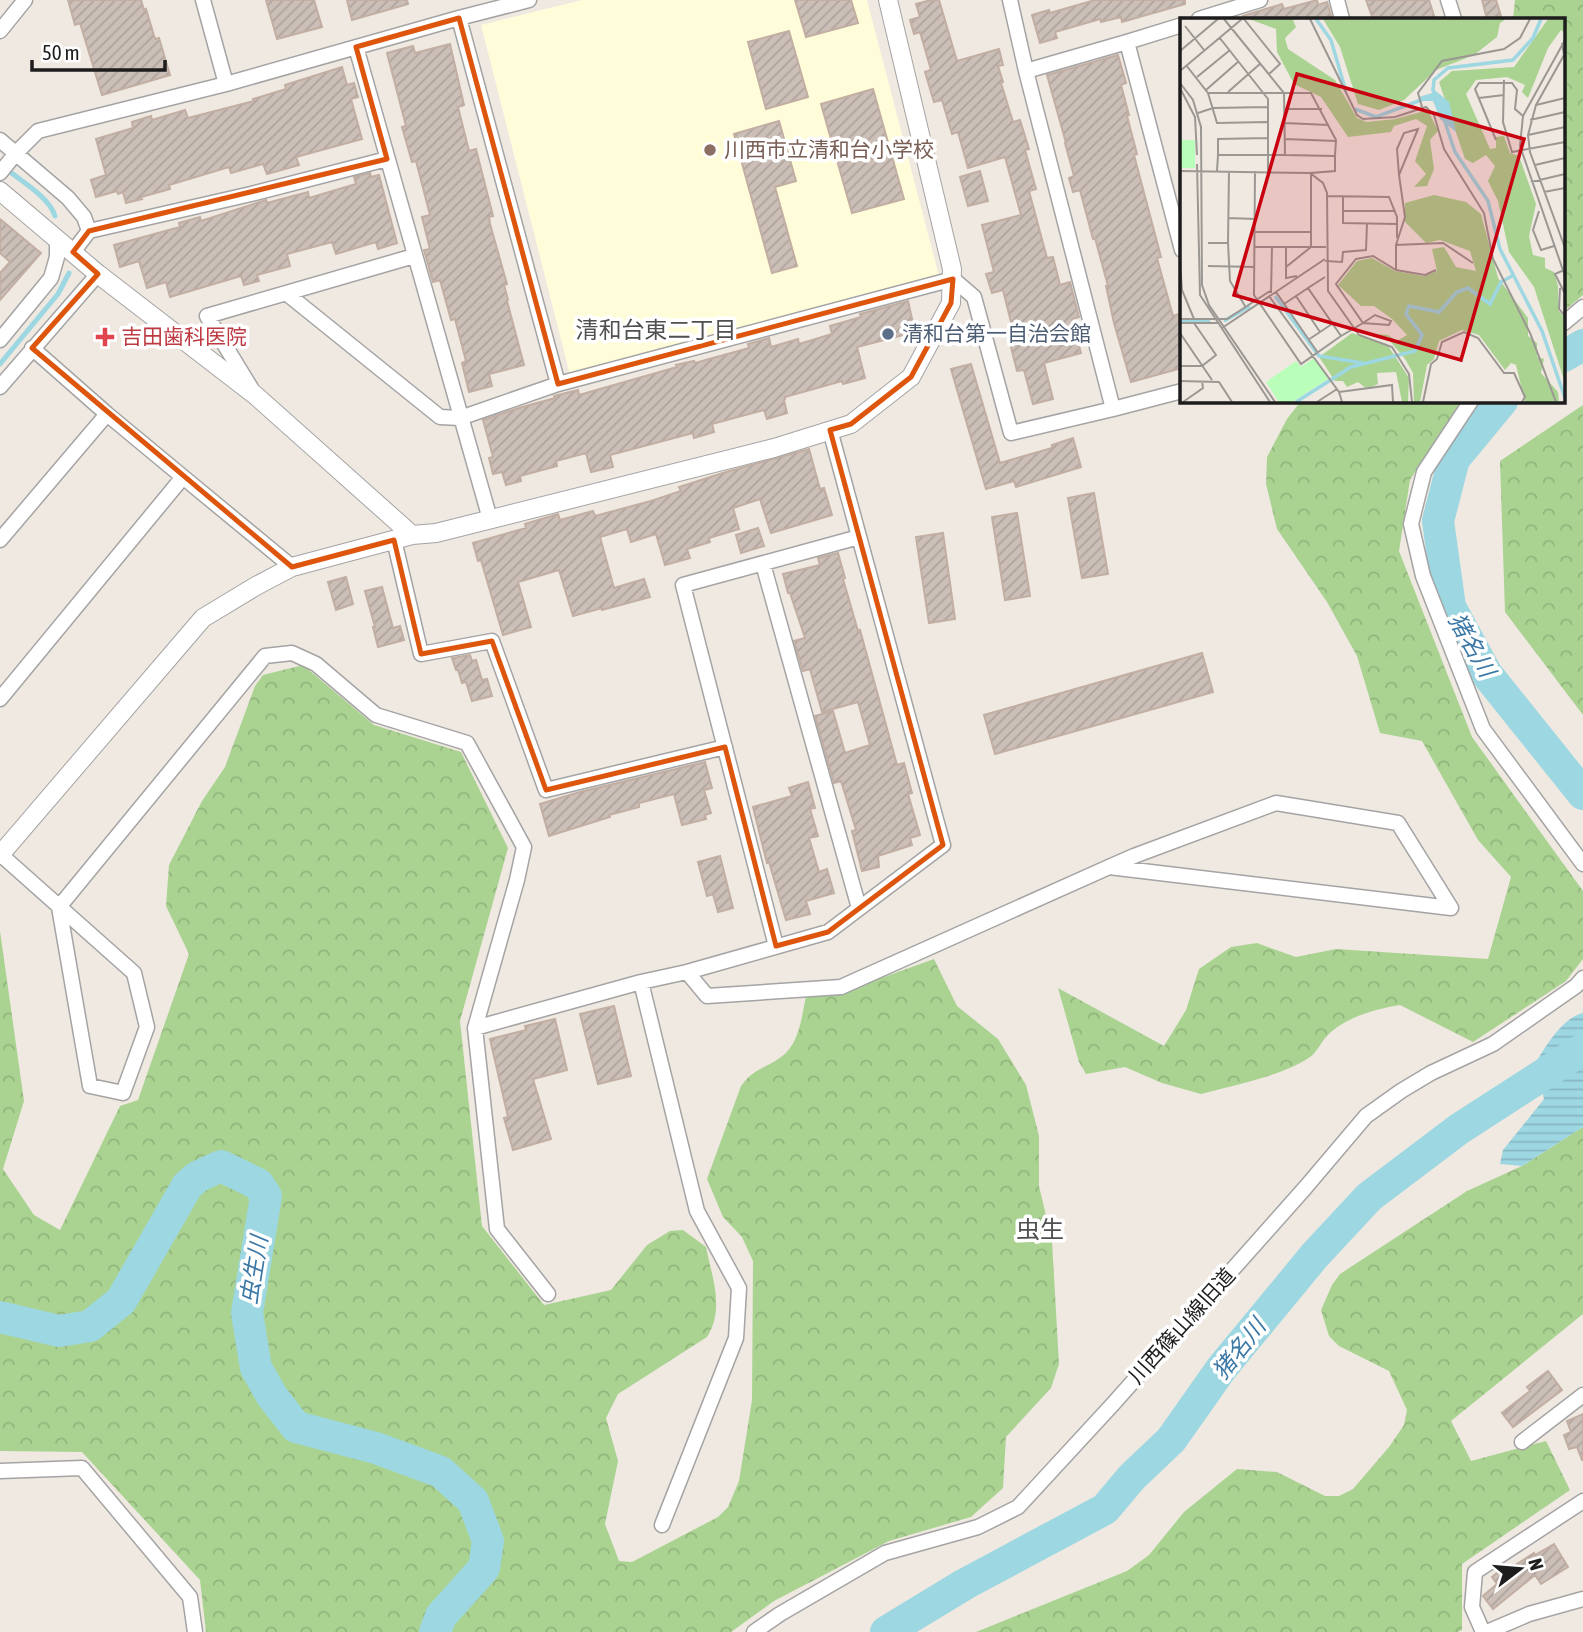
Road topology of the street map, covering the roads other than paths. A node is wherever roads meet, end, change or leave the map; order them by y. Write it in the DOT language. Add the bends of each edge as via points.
graph roads {
  1 [pos="25,0"];
  2 [pos="203,0"];
  3 [pos="529,0"];
  4 [pos="888,0"];
  5 [pos="1010,0"];
  6 [pos="1261,0"];
  7 [pos="1337,0"];
  8 [pos="1448,0"];
  9 [pos="1234,14"];
  10 [pos="459,18"];
  11 [pos="1206,18"];
  12 [pos="1342,18"];
  13 [pos="1454,18"];
  14 [pos="1180,26"];
  15 [pos="0,32"];
  16 [pos="1127,42"];
  17 [pos="356,47"];
  18 [pos="1026,71"];
  19 [pos="226,84"];
  20 [pos="0,140"];
  21 [pos="14,155"];
  22 [pos="387,159"];
  23 [pos="0,173"];
  24 [pos="0,191"];
  25 [pos="89,231"];
  26 [pos="57,238"];
  27 [pos="1180,242"];
  28 [pos="73,252"];
  29 [pos="414,256"];
  30 [pos="98,274"];
  31 [pos="953,279"];
  32 [pos="286,293"];
  33 [pos="1583,307"];
  34 [pos="1566,321"];
  35 [pos="0,340"];
  36 [pos="33,348"];
  37 [pos="558,384"];
  38 [pos="0,387"];
  39 [pos="1180,392"];
  40 [pos="255,396"];
  41 [pos="1470,402"];
  42 [pos="1113,410"];
  43 [pos="107,414"];
  44 [pos="460,418"];
  45 [pos="830,430"];
  46 [pos="183,477"];
  47 [pos="490,519"];
  48 [pos="412,535"];
  49 [pos="859,537"];
  50 [pos="0,540"];
  51 [pos="394,540"];
  52 [pos="763,564"];
  53 [pos="292,567"];
  54 [pos="0,699"];
  55 [pos="725,747"];
  56 [pos="0,855"];
  57 [pos="1583,864"];
  58 [pos="1109,867"];
  59 [pos="59,907"];
  60 [pos="859,908"];
  61 [pos="776,946"];
  62 [pos="687,972"];
  63 [pos="1583,978"];
  64 [pos="640,982"];
  65 [pos="475,1028"];
  66 [pos="548,1294"];
  67 [pos="1583,1395"];
  68 [pos="1522,1443"];
  69 [pos="0,1471"];
  70 [pos="1583,1501"];
  71 [pos="663,1525"];
  72 [pos="1583,1599"];
  73 [pos="195,1632"];
  74 [pos="754,1632"];
  75 [pos="1485,1632"];
  1 -- 15 [label="street"];
  2 -- 19 [label="street"];
  3 -- 10 [label="street"];
  4 -- 31 [label="street"];
  5 -- 18 [label="street"];
  6 -- 9 [label="street"];
  7 -- 12 [label="street"];
  8 -- 13 [label="street"];
  9 -- 11 [label="street"];
  10 -- 17 [label="street"];
  10 -- 37 [label="street"];
  14 -- 16 [label="street"];
  16 -- 18 [label="street"];
  16 -- 27 [label="street"];
  17 -- 19 [label="street"];
  17 -- 22 [label="street"];
  18 -- 42 [label="street"];
  19 -- 21 [label="street" via="38,131"];
  20 -- 21 [label="street"];
  21 -- 23 [label="street"];
  21 -- 25 [label="street" via="68,198"];
  22 -- 25 [label="street"];
  22 -- 29 [label="street"];
  24 -- 26 [label="street"];
  25 -- 28 [label="street"];
  26 -- 28 [label="street"];
  26 -- 35 [label="street" via="51,278"];
  28 -- 30 [label="street"];
  29 -- 32 [label="street"];
  29 -- 44 [label="street"];
  30 -- 36 [label="street"];
  30 -- 40 [label="street"];
  31 -- 37 [label="street"];
  31 -- 42 [label="street" via="974,297 1011,433"];
  31 -- 45 [label="street" via="951,303 911,377 851,424"];
  32 -- 40 [label="street" via="207,316"];
  32 -- 44 [label="street" via="440,417"];
  33 -- 34 [label="street"];
  36 -- 38 [label="street"];
  36 -- 43 [label="street"];
  37 -- 44 [label="street"];
  39 -- 42 [label="street"];
  40 -- 48 [label="street"];
  41 -- 57 [label="street" via="1424,472 1410,524 1423,576 1483,729"];
  43 -- 46 [label="street"];
  43 -- 50 [label="street"];
  44 -- 47 [label="street"];
  45 -- 47 [label="street"];
  45 -- 49 [label="street"];
  46 -- 53 [label="street"];
  46 -- 54 [label="street"];
  47 -- 48 [label="street"];
  48 -- 51 [label="street"];
  49 -- 52 [label="street"];
  49 -- 60 [label="street" via="943,845"];
  51 -- 53 [label="street"];
  51 -- 55 [label="street" via="421,654 492,641 546,790"];
  52 -- 55 [label="street" via="683,585"];
  52 -- 60 [label="street"];
  53 -- 56 [label="street" via="202,618"];
  55 -- 61 [label="street"];
  56 -- 59 [label="street"];
  58 -- 58 [label="street" via="1276,803 1398,823 1451,908"];
  58 -- 62 [label="street" via="841,987 707,996"];
  59 -- 59 [label="street" via="90,1086 123,1093 147,1027 134,974"];
  59 -- 65 [label="street" via="264,656 292,653 316,664 376,715 467,743 524,847"];
  60 -- 61 [label="street" via="828,932"];
  61 -- 62 [label="street"];
  62 -- 64 [label="street"];
  63 -- 74 [label="street, 川西篠山線旧道" via="1493,1044 1431,1073 1366,1116 1018,1507 978,1527 885,1553"];
  64 -- 65 [label="street"];
  64 -- 71 [label="street" via="697,1211 739,1288 736,1338"];
  65 -- 66 [label="street" via="497,1229"];
  67 -- 68 [label="street"];
  69 -- 73 [label="street" via="82,1468 190,1597"];
  70 -- 75 [label="street" via="1475,1572 1472,1606"];
  72 -- 75 [label="street"];
}
